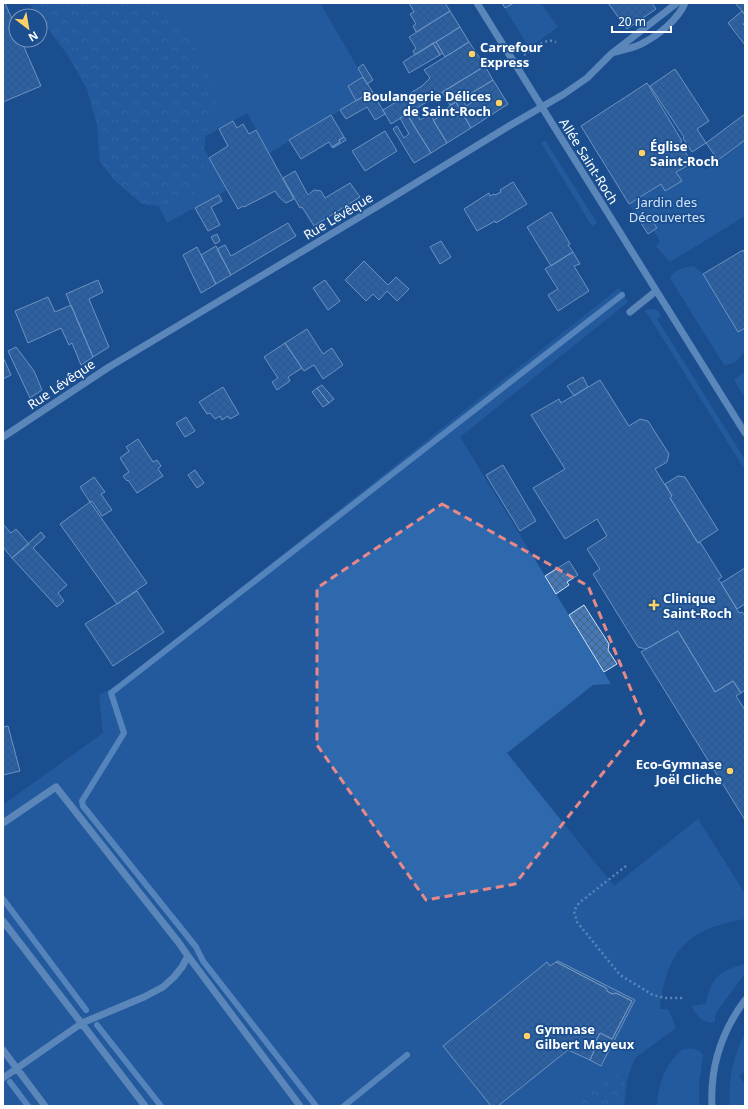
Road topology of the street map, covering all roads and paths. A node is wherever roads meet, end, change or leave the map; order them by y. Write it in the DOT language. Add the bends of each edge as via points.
graph roads {
  1 [pos="477,3"];
  2 [pos="677,3"];
  3 [pos="685,3"];
  4 [pos="556,42"];
  5 [pos="613,53"];
  6 [pos="514,62"];
  7 [pos="542,108"];
  8 [pos="656,291"];
  9 [pos="630,312"];
  10 [pos="745,432"];
  11 [pos="3,437"];
  12 [pos="3,823"];
  13 [pos="626,866"];
  14 [pos="3,921"];
  15 [pos="188,956"];
  16 [pos="683,998"];
  17 [pos="745,1000"];
  18 [pos="82,1023"];
  19 [pos="3,1050"];
  20 [pos="17,1068"];
  21 [pos="3,1078"];
  22 [pos="45,1106"];
  23 [pos="145,1106"];
  24 [pos="300,1106"];
  25 [pos="712,1106"];
  1 -- 6 [label="street, Allée Saint-Roch"];
  2 -- 5 [label="street, Rue Lévêque"];
  3 -- 5 [label="street" via="680,14 651,38"];
  4 -- 6 [label="path" via="544,42"];
  5 -- 7 [label="street, Rue Lévêque" via="582,82"];
  6 -- 7 [label="street, Allée Saint-Roch"];
  7 -- 8 [label="street, Allée Saint-Roch"];
  7 -- 11 [label="street, Rue Lévêque" via="115,363"];
  8 -- 9 [label="street"];
  8 -- 10 [label="street, Allée Saint-Roch"];
  12 -- 15 [label="street" via="56,787"];
  13 -- 16 [label="path" via="579,903 574,911 577,922 620,975 654,995"];
  14 -- 18 [label="street"];
  15 -- 18 [label="street" via="164,987"];
  15 -- 24 [label="street"];
  17 -- 25 [label="street" via="732,1020 720,1048 714,1070"];
  18 -- 20 [label="street"];
  18 -- 23 [label="street"];
  19 -- 20 [label="street"];
  20 -- 21 [label="street"];
  20 -- 22 [label="street"];
}
